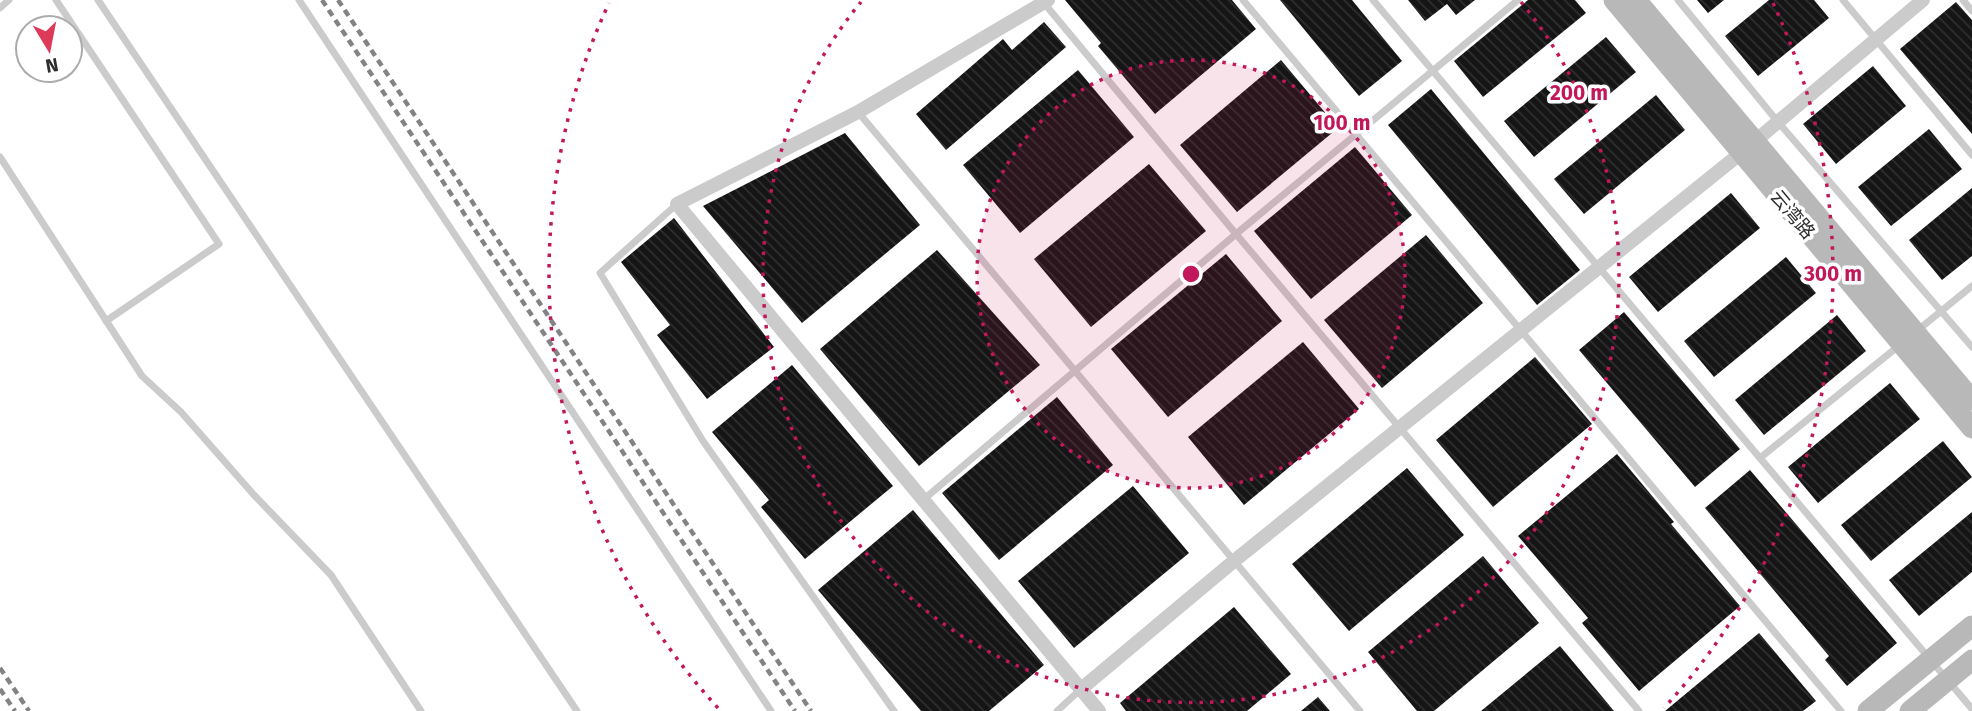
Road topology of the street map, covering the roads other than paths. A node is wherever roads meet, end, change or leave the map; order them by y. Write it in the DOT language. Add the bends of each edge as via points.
graph roads {
  1 [pos="9,0"];
  2 [pos="56,0"];
  3 [pos="98,0"];
  4 [pos="299,0"];
  5 [pos="1243,0"];
  6 [pos="1373,0"];
  7 [pos="1518,0"];
  8 [pos="1614,0"];
  9 [pos="1636,0"];
  10 [pos="1678,0"];
  11 [pos="1843,0"];
  12 [pos="1923,0"];
  13 [pos="1963,0"];
  14 [pos="1046,2"];
  15 [pos="0,8"];
  16 [pos="1972,11"];
  17 [pos="1876,39"];
  18 [pos="1433,72"];
  19 [pos="858,112"];
  20 [pos="1778,122"];
  21 [pos="1357,135"];
  22 [pos="1748,147"];
  23 [pos="1972,155"];
  24 [pos="0,157"];
  25 [pos="677,204"];
  26 [pos="1236,234"];
  27 [pos="1598,266"];
  28 [pos="1972,286"];
  29 [pos="1943,310"];
  30 [pos="106,321"];
  31 [pos="1520,330"];
  32 [pos="1908,338"];
  33 [pos="1972,347"];
  34 [pos="1076,372"];
  35 [pos="1972,400"];
  36 [pos="1399,428"];
  37 [pos="1972,428"];
  38 [pos="1760,458"];
  39 [pos="923,500"];
  40 [pos="1234,561"];
  41 [pos="1972,626"];
  42 [pos="1930,660"];
  43 [pos="1972,660"];
  44 [pos="1948,680"];
  45 [pos="1081,690"];
  46 [pos="1972,709"];
  47 [pos="421,711"];
  48 [pos="577,711"];
  49 [pos="771,711"];
  50 [pos="894,711"];
  51 [pos="1057,711"];
  52 [pos="1099,711"];
  53 [pos="1360,711"];
  54 [pos="1639,711"];
  55 [pos="1841,711"];
  56 [pos="1868,711"];
  57 [pos="1910,711"];
  1 -- 15 [label="lane"];
  2 -- 30 [label="lane" via="219,244"];
  3 -- 48 [label="lane"];
  4 -- 49 [label="lane"];
  5 -- 21 [label="lane"];
  6 -- 18 [label="lane"];
  7 -- 18 [label="lane"];
  8 -- 22 [label="main road, 云湾路"];
  9 -- 22 [label="main road, 云湾路"];
  10 -- 20 [label="lane"];
  11 -- 17 [label="lane"];
  12 -- 17 [label="street"];
  13 -- 16 [label="lane"];
  14 -- 19 [label="street"];
  14 -- 26 [label="lane"];
  17 -- 20 [label="street"];
  17 -- 23 [label="lane"];
  18 -- 21 [label="lane"];
  18 -- 27 [label="lane"];
  19 -- 25 [label="street"];
  19 -- 34 [label="lane"];
  20 -- 22 [label="street"];
  20 -- 29 [label="lane"];
  21 -- 26 [label="lane"];
  21 -- 31 [label="lane"];
  22 -- 27 [label="street"];
  22 -- 32 [label="main road, 云湾路"];
  24 -- 30 [label="lane"];
  25 -- 39 [label="street"];
  25 -- 50 [label="lane" via="600,273 703,441"];
  26 -- 34 [label="lane"];
  26 -- 36 [label="lane"];
  27 -- 31 [label="street"];
  27 -- 38 [label="lane"];
  28 -- 29 [label="lane"];
  29 -- 32 [label="lane"];
  29 -- 33 [label="lane"];
  30 -- 47 [label="lane" via="142,376 331,575"];
  31 -- 36 [label="street"];
  31 -- 55 [label="lane"];
  32 -- 35 [label="main road, 云湾路"];
  32 -- 37 [label="main road, 云湾路"];
  32 -- 38 [label="lane"];
  34 -- 39 [label="lane"];
  34 -- 40 [label="lane"];
  36 -- 40 [label="street"];
  36 -- 54 [label="lane"];
  38 -- 42 [label="lane"];
  39 -- 45 [label="street"];
  40 -- 45 [label="street"];
  40 -- 53 [label="lane"];
  41 -- 42 [label="main road"];
  42 -- 44 [label="lane"];
  42 -- 56 [label="main road"];
  43 -- 44 [label="main road"];
  44 -- 46 [label="lane"];
  44 -- 57 [label="main road"];
  45 -- 51 [label="lane"];
  45 -- 52 [label="street"];
}
